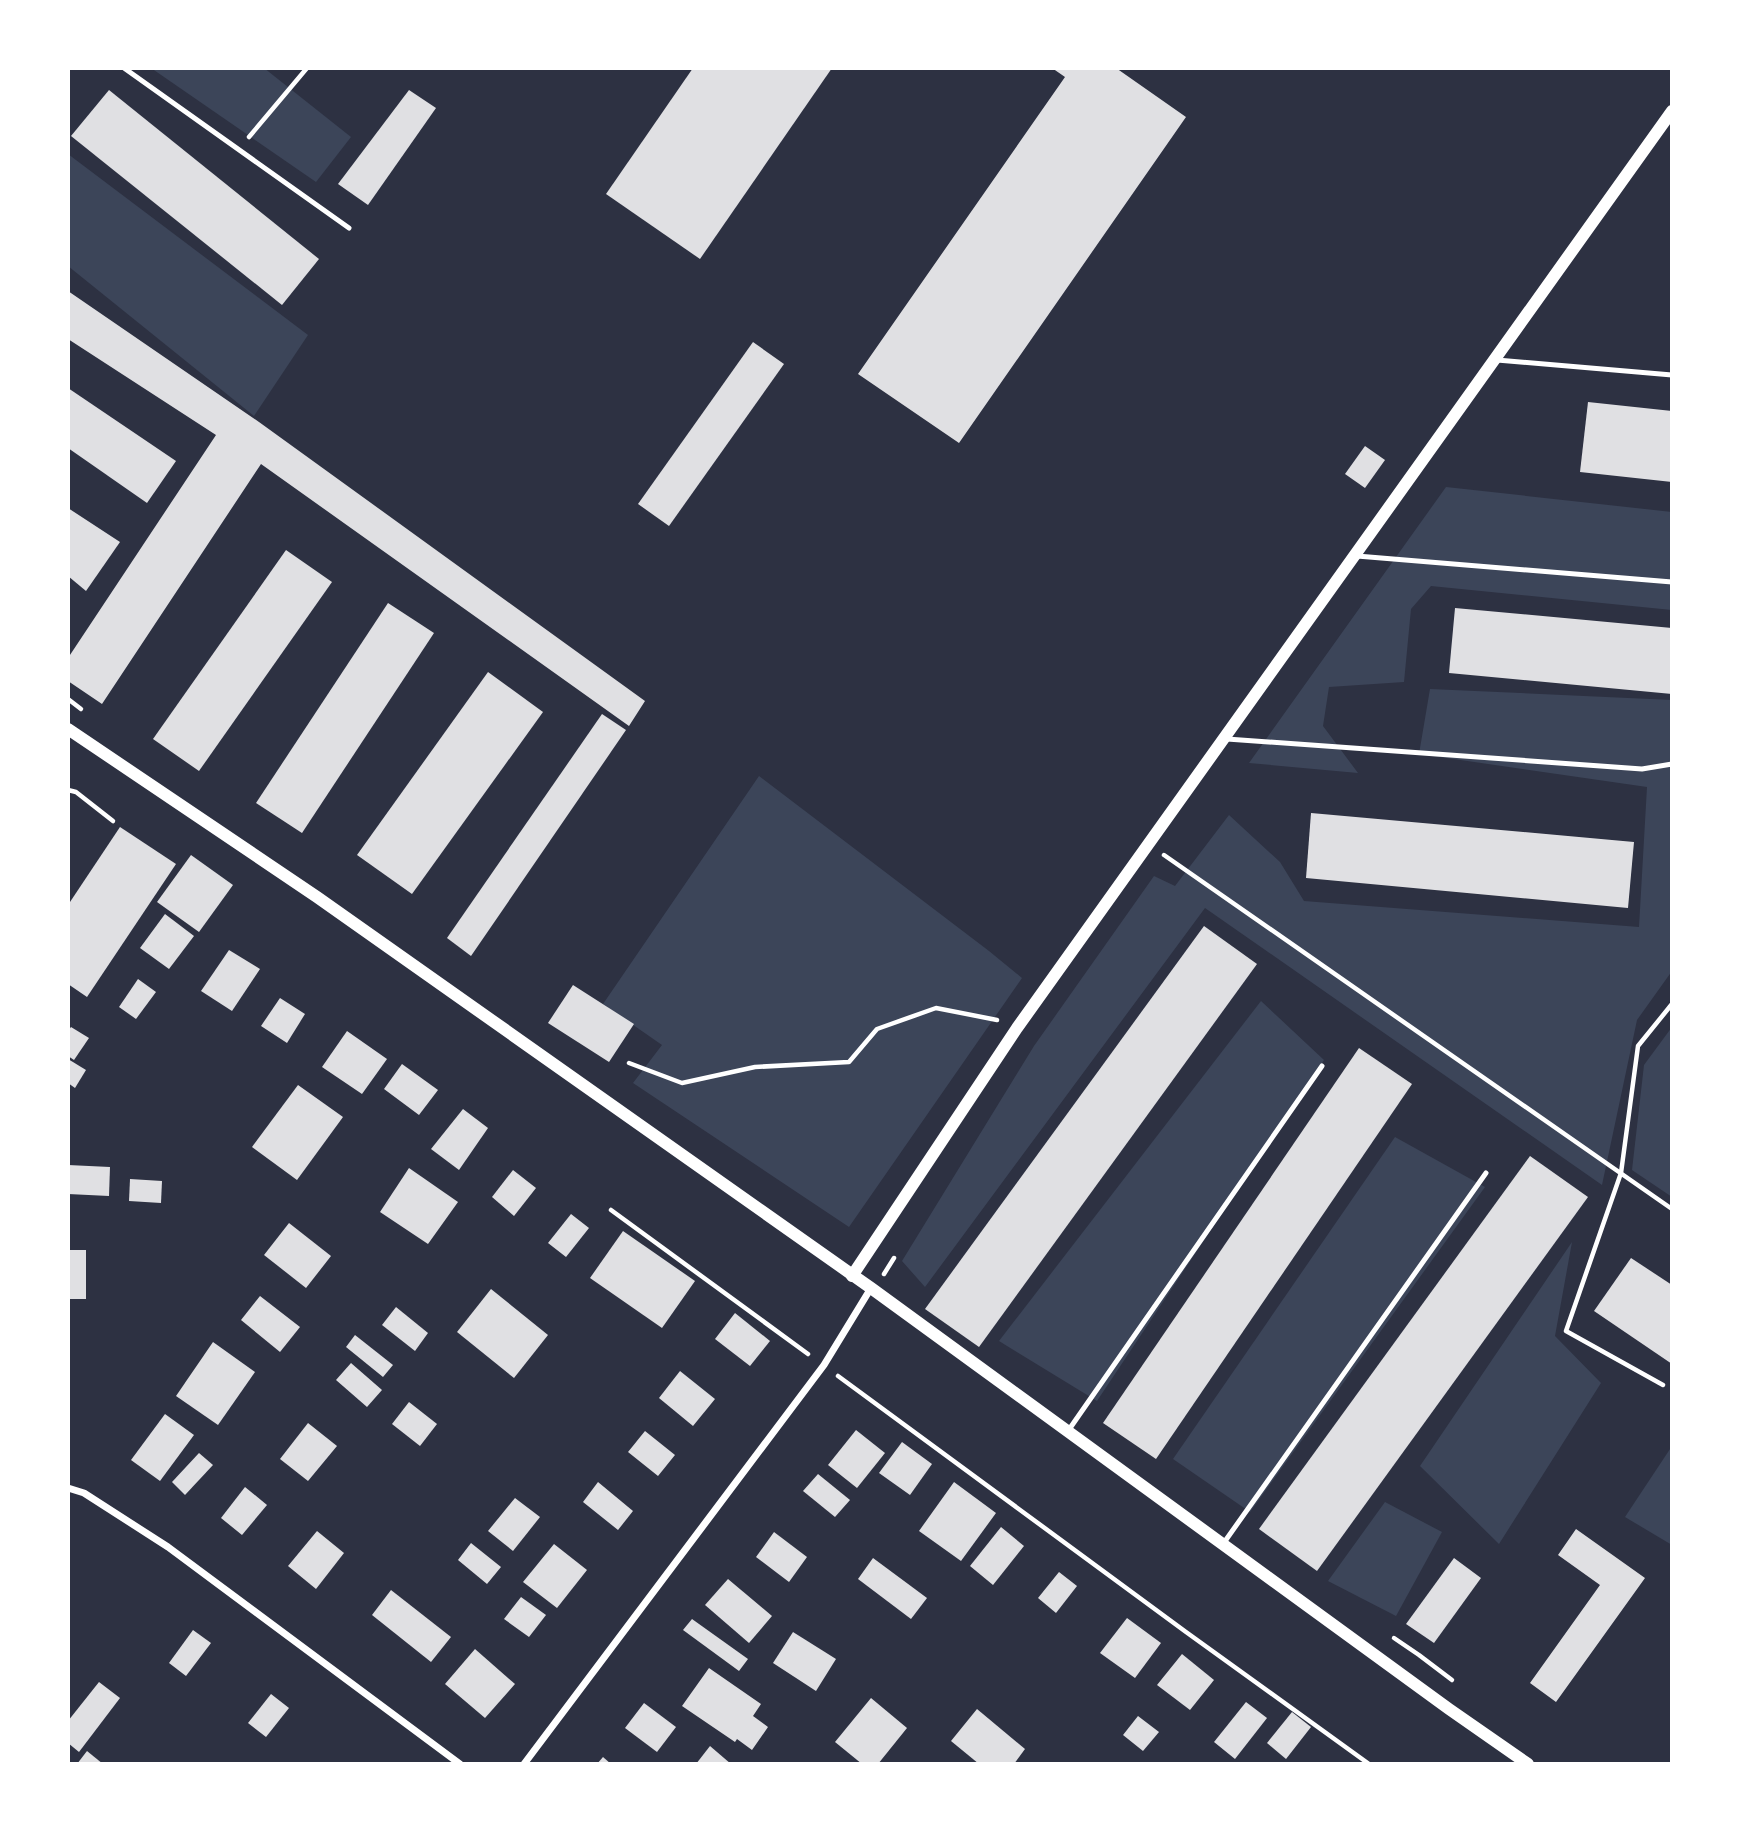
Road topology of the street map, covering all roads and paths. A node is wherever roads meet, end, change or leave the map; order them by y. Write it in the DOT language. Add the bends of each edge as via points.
graph roads {
  1 [pos="124,68"];
  2 [pos="307,68"];
  3 [pos="1672,111"];
  4 [pos="239,149"];
  5 [pos="349,228"];
  6 [pos="1494,360"];
  7 [pos="1672,375"];
  8 [pos="1354,556"];
  9 [pos="1672,582"];
  10 [pos="68,729"];
  11 [pos="1224,738"];
  12 [pos="1672,764"];
  13 [pos="68,790"];
  14 [pos="113,821"];
  15 [pos="1161,852"];
  16 [pos="1672,1004"];
  17 [pos="1017,1028"];
  18 [pos="629,1063"];
  19 [pos="1322,1066"];
  20 [pos="1486,1173"];
  21 [pos="1621,1173"];
  22 [pos="1672,1209"];
  23 [pos="611,1210"];
  24 [pos="852,1276"];
  25 [pos="871,1288"];
  26 [pos="824,1365"];
  27 [pos="1663,1385"];
  28 [pos="1068,1431"];
  29 [pos="68,1488"];
  30 [pos="1223,1544"];
  31 [pos="460,1764"];
  32 [pos="524,1764"];
  33 [pos="1369,1764"];
  34 [pos="1528,1764"];
  1 -- 4 [label="lane"];
  2 -- 4 [label="path"];
  3 -- 6 [label="street"];
  4 -- 5 [label="lane"];
  6 -- 7 [label="lane"];
  6 -- 8 [label="street"];
  8 -- 9 [label="lane"];
  8 -- 11 [label="street"];
  10 -- 24 [label="street" via="317,897"];
  11 -- 12 [label="lane" via="1642,769"];
  11 -- 17 [label="street"];
  13 -- 14 [label="path"];
  15 -- 21 [label="path"];
  16 -- 21 [label="path" via="1638,1046"];
  17 -- 18 [label="path" via="936,1008 877,1029 849,1062 755,1067 682,1083"];
  17 -- 24 [label="street"];
  19 -- 28 [label="lane"];
  20 -- 30 [label="lane"];
  21 -- 22 [label="path"];
  21 -- 27 [label="path" via="1566,1331"];
  23 -- 26 [label="path"];
  24 -- 25 [label="street"];
  25 -- 26 [label="street"];
  25 -- 28 [label="street"];
  26 -- 32 [label="street"];
  26 -- 33 [label="path"];
  28 -- 30 [label="street"];
  29 -- 31 [label="street" via="84,1493 168,1547"];
  30 -- 34 [label="street"];
}
